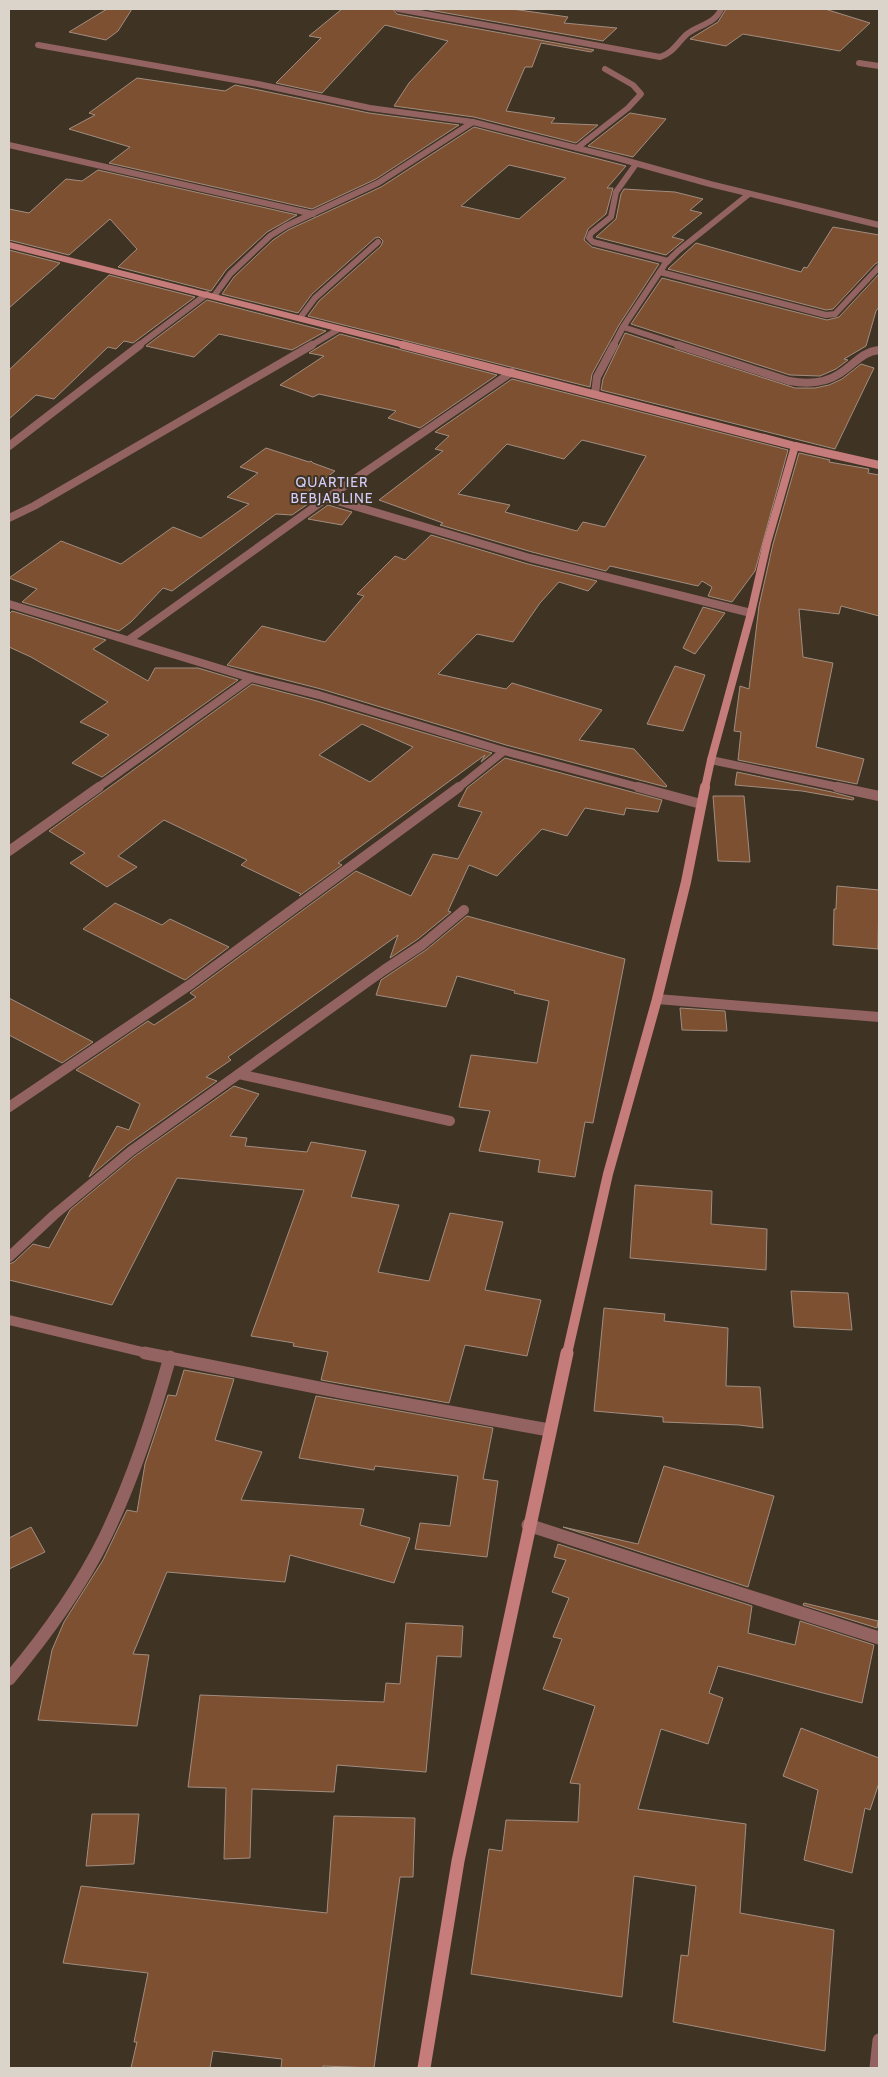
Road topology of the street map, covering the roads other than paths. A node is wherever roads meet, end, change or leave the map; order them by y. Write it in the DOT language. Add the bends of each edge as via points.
graph roads {
  1 [pos="398,9"];
  2 [pos="721,9"];
  3 [pos="38,45"];
  4 [pos="859,62"];
  5 [pos="879,66"];
  6 [pos="605,69"];
  7 [pos="473,122"];
  8 [pos="9,145"];
  9 [pos="577,148"];
  10 [pos="636,164"];
  11 [pos="749,194"];
  12 [pos="314,214"];
  13 [pos="879,226"];
  14 [pos="378,242"];
  15 [pos="9,245"];
  16 [pos="668,261"];
  17 [pos="879,267"];
  18 [pos="660,272"];
  19 [pos="211,295"];
  20 [pos="300,318"];
  21 [pos="623,327"];
  22 [pos="339,328"];
  23 [pos="879,350"];
  24 [pos="512,372"];
  25 [pos="595,394"];
  26 [pos="9,446"];
  27 [pos="795,446"];
  28 [pos="879,466"];
  29 [pos="326,498"];
  30 [pos="9,518"];
  31 [pos="9,604"];
  32 [pos="751,613"];
  33 [pos="130,640"];
  34 [pos="251,678"];
  35 [pos="504,751"];
  36 [pos="711,760"];
  37 [pos="879,796"];
  38 [pos="701,804"];
  39 [pos="9,851"];
  40 [pos="464,910"];
  41 [pos="657,999"];
  42 [pos="879,1017"];
  43 [pos="239,1074"];
  44 [pos="9,1107"];
  45 [pos="450,1121"];
  46 [pos="9,1257"];
  47 [pos="9,1320"];
  48 [pos="170,1357"];
  49 [pos="549,1430"];
  50 [pos="528,1525"];
  51 [pos="879,1638"];
  52 [pos="9,1678"];
  53 [pos="879,2040"];
  54 [pos="424,2068"];
  55 [pos="876,2068"];
  1 -- 2 [label="street" via="660,57 667,56 688,32 716,18"];
  3 -- 7 [label="street" via="258,84 370,108"];
  4 -- 5 [label="street"];
  6 -- 9 [label="street" via="633,85 641,94"];
  7 -- 9 [label="street"];
  7 -- 12 [label="street" via="384,179"];
  8 -- 12 [label="street"];
  9 -- 10 [label="street"];
  10 -- 11 [label="street"];
  10 -- 16 [label="street" via="616,192 611,217 589,238 593,242"];
  11 -- 13 [label="street"];
  11 -- 16 [label="street"];
  12 -- 19 [label="street" via="270,236"];
  14 -- 20 [label="street" via="315,298"];
  15 -- 19 [label="street"];
  16 -- 18 [label="street"];
  17 -- 18 [label="street" via="835,314 826,315"];
  18 -- 21 [label="street"];
  19 -- 20 [label="street"];
  19 -- 26 [label="street"];
  20 -- 22 [label="street"];
  21 -- 23 [label="street" via="802,383 817,383 839,375 858,356"];
  21 -- 25 [label="street" via="597,377"];
  22 -- 24 [label="street"];
  22 -- 30 [label="street"];
  24 -- 25 [label="street"];
  24 -- 29 [label="street"];
  25 -- 27 [label="street"];
  27 -- 28 [label="street"];
  27 -- 32 [label="street"];
  29 -- 32 [label="street" via="530,558"];
  29 -- 33 [label="street"];
  31 -- 33 [label="street"];
  32 -- 36 [label="street"];
  33 -- 34 [label="street"];
  34 -- 35 [label="street" via="319,695"];
  34 -- 39 [label="street"];
  35 -- 38 [label="street"];
  35 -- 44 [label="street" via="191,984"];
  36 -- 37 [label="street"];
  36 -- 38 [label="street"];
  38 -- 41 [label="street" via="686,882"];
  40 -- 43 [label="street" via="422,944"];
  41 -- 42 [label="street"];
  41 -- 49 [label="street" via="608,1174"];
  43 -- 45 [label="street"];
  43 -- 46 [label="street" via="131,1151"];
  47 -- 48 [label="street"];
  48 -- 49 [label="street"];
  48 -- 52 [label="street" via="156,1409 105,1537 62,1610"];
  49 -- 50 [label="street"];
  50 -- 51 [label="street"];
  50 -- 54 [label="street" via="458,1861"];
  53 -- 55 [label="street"];
}
